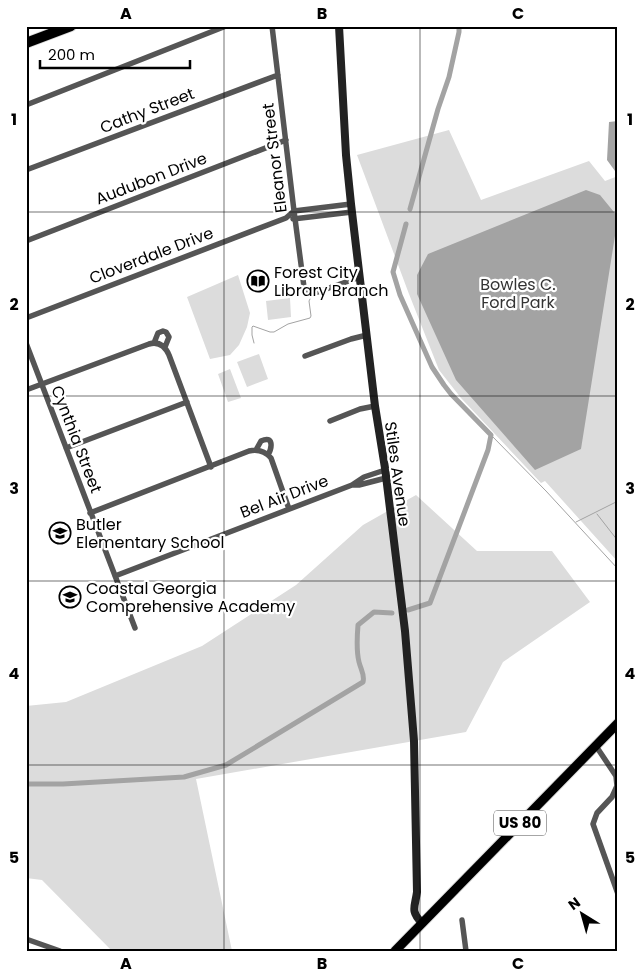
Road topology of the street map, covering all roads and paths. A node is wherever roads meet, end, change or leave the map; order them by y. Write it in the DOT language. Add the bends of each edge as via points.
graph roads {
  1 [pos="71,26"];
  2 [pos="226,26"];
  3 [pos="272,26"];
  4 [pos="339,26"];
  5 [pos="26,43"];
  6 [pos="278,74"];
  7 [pos="26,105"];
  8 [pos="286,140"];
  9 [pos="26,170"];
  10 [pos="352,208"];
  11 [pos="294,211"];
  12 [pos="286,218"];
  13 [pos="295,219"];
  14 [pos="26,242"];
  15 [pos="360,277"];
  16 [pos="26,318"];
  17 [pos="367,335"];
  18 [pos="154,342"];
  19 [pos="26,343"];
  20 [pos="165,347"];
  21 [pos="305,356"];
  22 [pos="42,384"];
  23 [pos="26,390"];
  24 [pos="187,402"];
  25 [pos="375,406"];
  26 [pos="330,421"];
  27 [pos="66,448"];
  28 [pos="256,450"];
  29 [pos="268,455"];
  30 [pos="211,467"];
  31 [pos="385,474"];
  32 [pos="290,509"];
  33 [pos="90,513"];
  34 [pos="115,576"];
  35 [pos="135,628"];
  36 [pos="618,722"];
  37 [pos="596,746"];
  38 [pos="618,894"];
  39 [pos="462,920"];
  40 [pos="422,923"];
  41 [pos="26,938"];
  42 [pos="60,951"];
  43 [pos="395,951"];
  44 [pos="466,951"];
  1 -- 5 [label="highway"];
  2 -- 7 [label="street"];
  3 -- 6 [label="street, Eleanor Street"];
  4 -- 10 [label="street, Stiles Avenue"];
  6 -- 8 [label="street, Eleanor Street"];
  6 -- 9 [label="street, Cathy Street"];
  8 -- 11 [label="street, Eleanor Street"];
  8 -- 14 [label="street, Audubon Drive"];
  10 -- 11 [label="street"];
  10 -- 13 [label="street, Cloverdale Drive"];
  10 -- 15 [label="street, Stiles Avenue"];
  11 -- 12 [label="street, Cloverdale Drive"];
  11 -- 13 [label="street, Eleanor Street"];
  12 -- 13 [label="street, Cloverdale Drive"];
  12 -- 16 [label="street, Cloverdale Drive"];
  13 -- 15 [label="street, Eleanor Street" via="304,287 308,292 315,293"];
  15 -- 17 [label="street, Stiles Avenue"];
  17 -- 21 [label="street"];
  17 -- 25 [label="street, Stiles Avenue"];
  18 -- 20 [label="street"];
  18 -- 20 [label="street" via="158,333 166,332 170,337"];
  18 -- 22 [label="street"];
  19 -- 22 [label="street, Cynthia Street"];
  20 -- 24 [label="street"];
  22 -- 23 [label="street"];
  22 -- 27 [label="street, Cynthia Street"];
  24 -- 27 [label="street"];
  24 -- 30 [label="street"];
  25 -- 26 [label="street"];
  25 -- 31 [label="street, Stiles Avenue"];
  27 -- 33 [label="street, Cynthia Street"];
  28 -- 29 [label="street"];
  28 -- 29 [label="street" via="261,441 268,440 272,446"];
  28 -- 30 [label="street"];
  29 -- 32 [label="street"];
  30 -- 33 [label="street"];
  31 -- 32 [label="street, Bel Air Drive"];
  31 -- 40 [label="street, Stiles Avenue" via="405,631 414,741 418,892 414,912"];
  32 -- 34 [label="street, Bel Air Drive"];
  33 -- 34 [label="street, Cynthia Street"];
  34 -- 35 [label="street, Cynthia Street"];
  36 -- 37 [label="main road, US 80"];
  37 -- 38 [label="street" via="616,776 618,786 597,813 593,824"];
  37 -- 40 [label="main road, US 80"];
  39 -- 44 [label="street"];
  40 -- 43 [label="main road, US 80"];
  41 -- 42 [label="street"];
}
